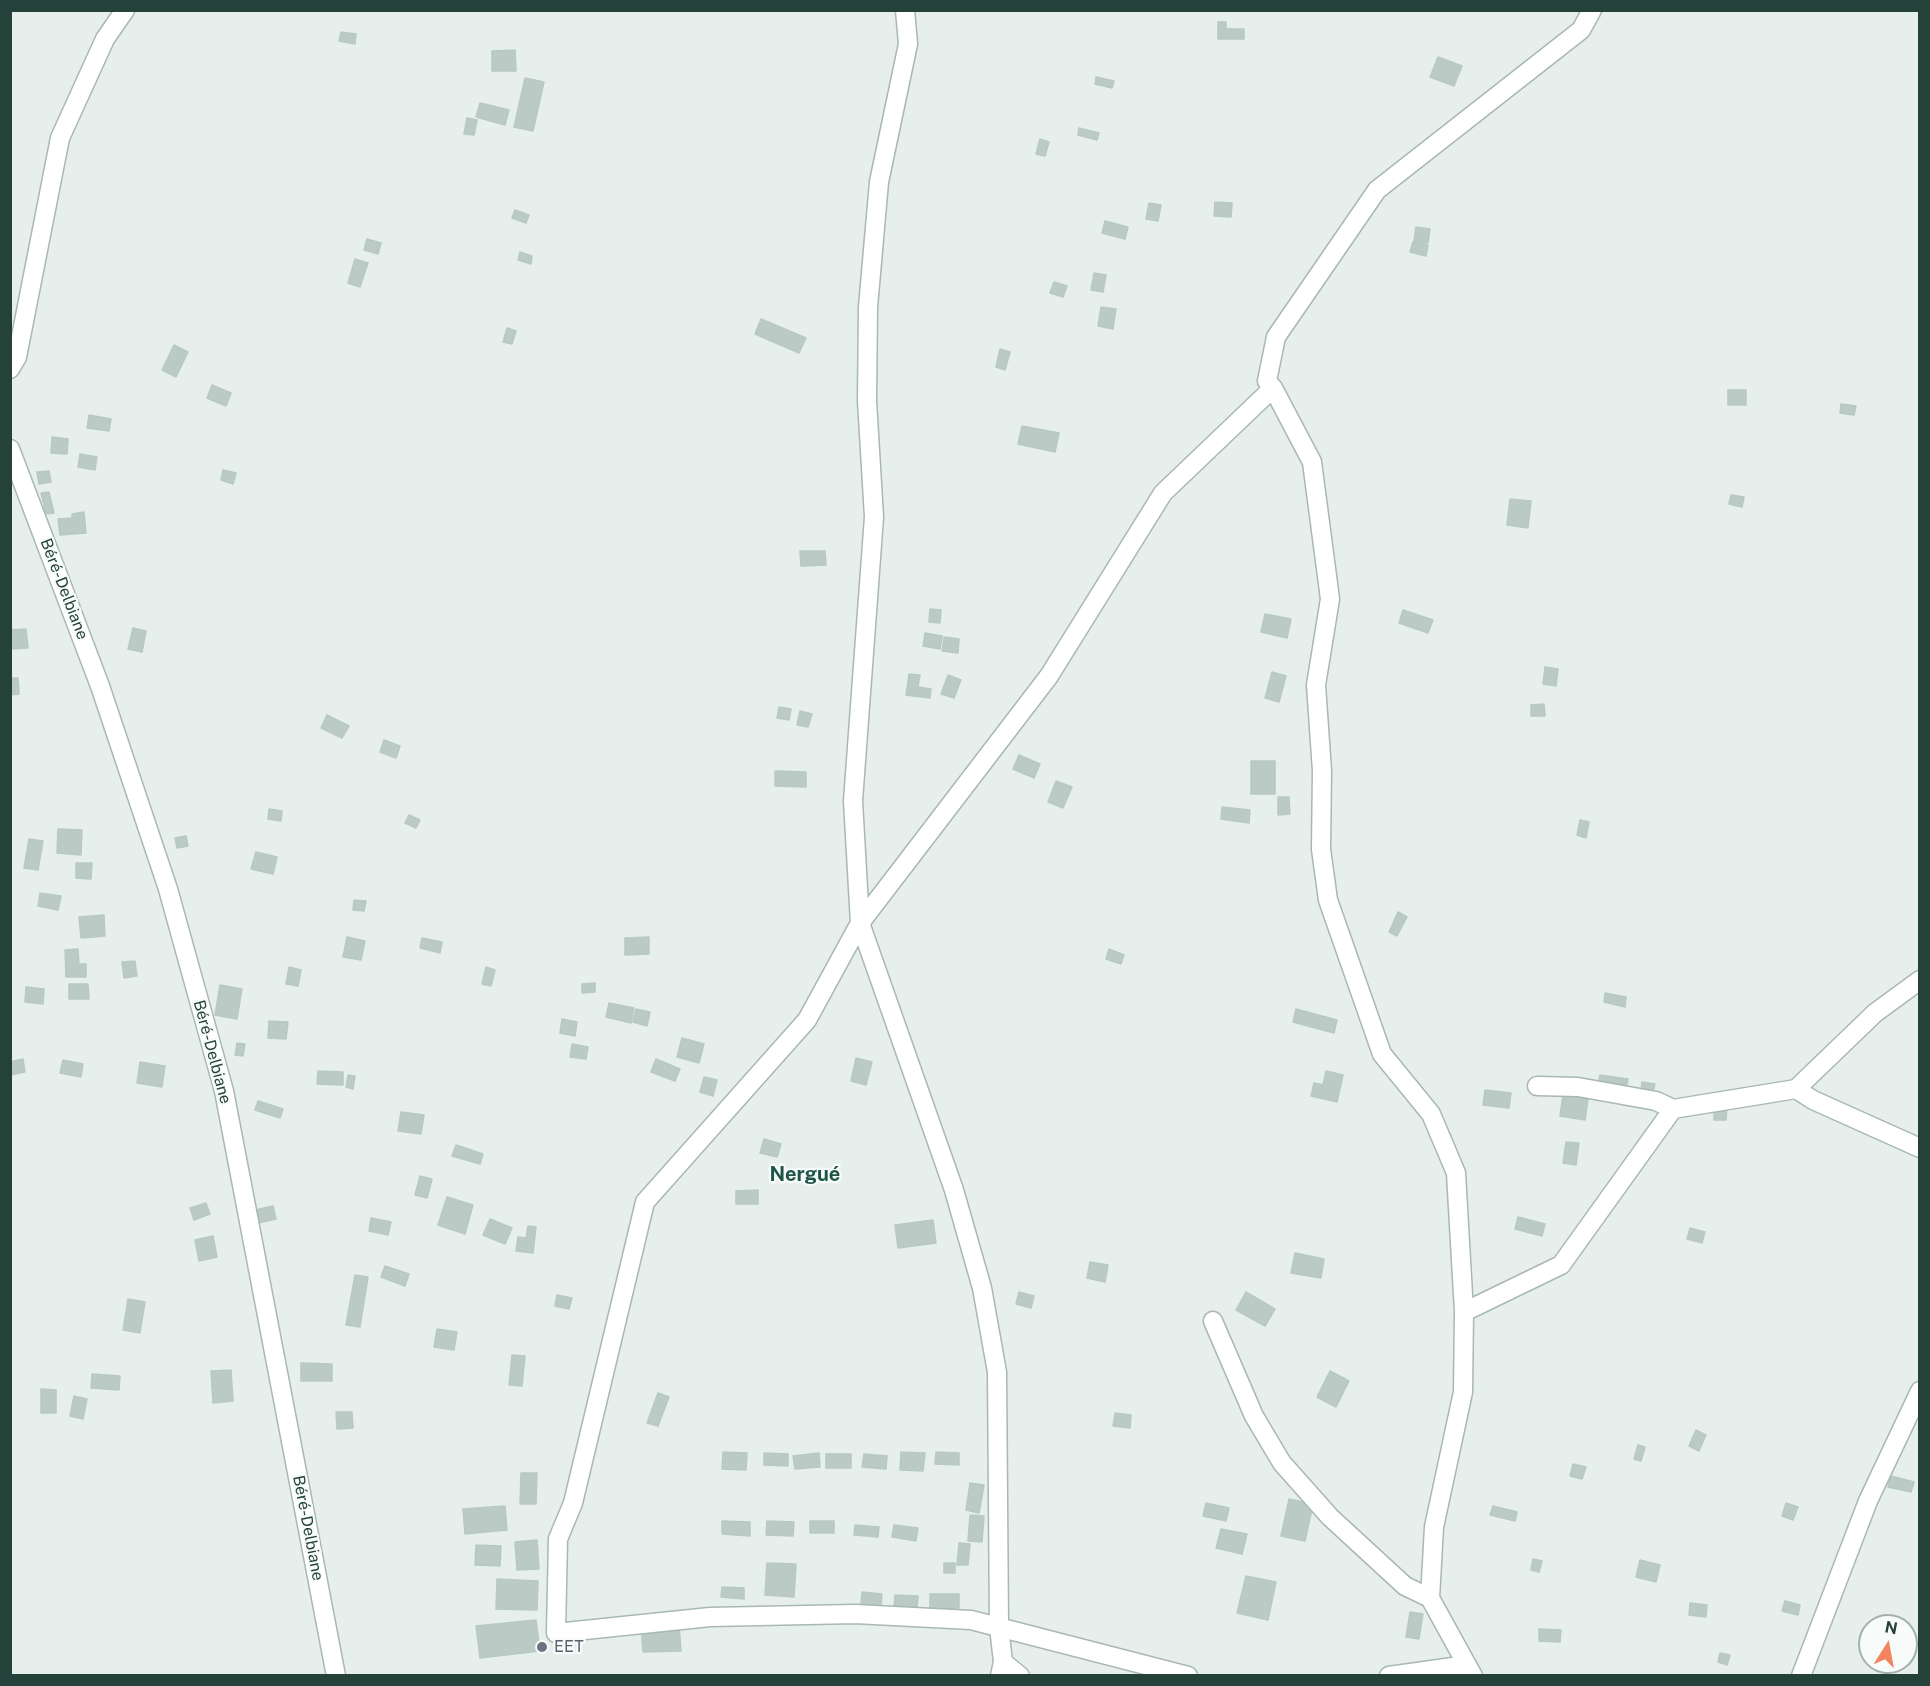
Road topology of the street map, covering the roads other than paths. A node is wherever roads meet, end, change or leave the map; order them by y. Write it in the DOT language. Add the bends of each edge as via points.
graph roads {
  1 [pos="125,10"];
  2 [pos="905,10"];
  3 [pos="1592,10"];
  4 [pos="10,369"];
  5 [pos="1273,388"];
  6 [pos="10,449"];
  7 [pos="860,924"];
  8 [pos="1920,980"];
  9 [pos="1537,1086"];
  10 [pos="1796,1089"];
  11 [pos="1673,1109"];
  12 [pos="1920,1148"];
  13 [pos="1464,1312"];
  14 [pos="1213,1321"];
  15 [pos="1920,1392"];
  16 [pos="1430,1598"];
  17 [pos="999,1627"];
  18 [pos="1001,1669"];
  19 [pos="1470,1670"];
  20 [pos="336,1676"];
  21 [pos="1020,1676"];
  22 [pos="1188,1676"];
  23 [pos="1389,1676"];
  24 [pos="1801,1676"];
  1 -- 4 [label="street" via="105,39 60,138 17,357"];
  2 -- 7 [label="street" via="908,44 879,182 868,307 867,401 874,517 853,801"];
  3 -- 5 [label="street" via="1581,30 1377,190 1275,337 1267,381"];
  5 -- 7 [label="street" via="1163,493 1049,676"];
  5 -- 13 [label="street" via="1312,462 1330,599 1316,685 1322,771 1321,849 1328,900 1382,1054 1431,1113 1456,1173"];
  6 -- 20 [label="street, Béré-Delbiane" via="108,709 168,889 224,1091"];
  7 -- 17 [label="street" via="954,1190 982,1288 997,1372"];
  7 -- 17 [label="street" via="807,1020 645,1202 573,1503 558,1539 556,1633 710,1617 855,1614 971,1620"];
  8 -- 10 [label="street" via="1875,1013"];
  9 -- 11 [label="street" via="1578,1087 1656,1101"];
  10 -- 11 [label="street"];
  10 -- 12 [label="street"];
  11 -- 13 [label="street" via="1560,1265"];
  13 -- 16 [label="street" via="1463,1392 1434,1527"];
  14 -- 16 [label="street" via="1254,1416 1282,1463 1330,1517 1405,1586"];
  15 -- 24 [label="street" via="1868,1501"];
  16 -- 19 [label="street"];
  17 -- 18 [label="street"];
  17 -- 22 [label="street"];
  18 -- 21 [label="street"];
  19 -- 23 [label="street"];
}
